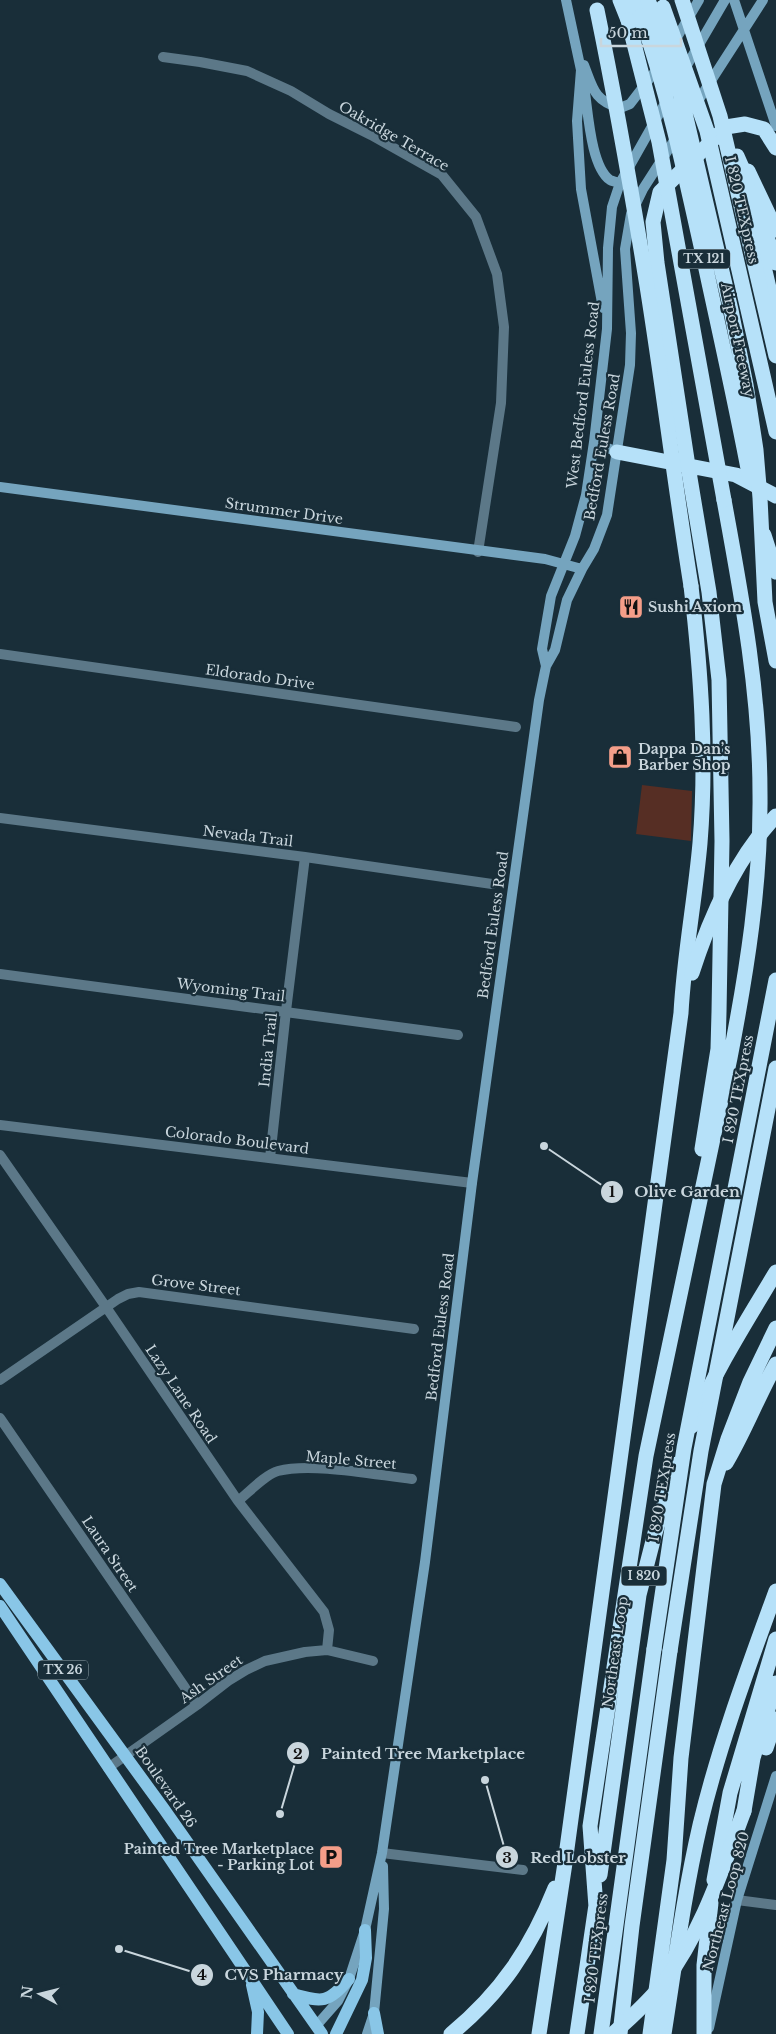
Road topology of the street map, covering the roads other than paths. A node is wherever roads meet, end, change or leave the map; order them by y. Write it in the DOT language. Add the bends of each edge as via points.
graph roads {
  1 [pos="566,0"];
  2 [pos="620,0"];
  3 [pos="634,0"];
  4 [pos="648,0"];
  5 [pos="660,0"];
  6 [pos="682,0"];
  7 [pos="686,0"];
  8 [pos="699,0"];
  9 [pos="725,0"];
  10 [pos="734,0"];
  11 [pos="763,0"];
  12 [pos="596,5"];
  13 [pos="634,18"];
  14 [pos="744,28"];
  15 [pos="578,50"];
  16 [pos="163,57"];
  17 [pos="581,70"];
  18 [pos="720,116"];
  19 [pos="776,126"];
  20 [pos="776,148"];
  21 [pos="738,151"];
  22 [pos="620,183"];
  23 [pos="643,189"];
  24 [pos="776,230"];
  25 [pos="776,263"];
  26 [pos="776,318"];
  27 [pos="607,329"];
  28 [pos="776,356"];
  29 [pos="776,432"];
  30 [pos="594,442"];
  31 [pos="617,452"];
  32 [pos="688,466"];
  33 [pos="0,487"];
  34 [pos="776,496"];
  35 [pos="478,552"];
  36 [pos="565,563"];
  37 [pos="582,569"];
  38 [pos="776,572"];
  39 [pos="0,654"];
  40 [pos="776,660"];
  41 [pos="546,666"];
  42 [pos="516,727"];
  43 [pos="776,816"];
  44 [pos="0,818"];
  45 [pos="305,857"];
  46 [pos="492,884"];
  47 [pos="0,974"];
  48 [pos="776,980"];
  49 [pos="286,1011"];
  50 [pos="681,1013"];
  51 [pos="458,1034"];
  52 [pos="776,1068"];
  53 [pos="0,1125"];
  54 [pos="0,1155"];
  55 [pos="270,1158"];
  56 [pos="707,1172"];
  57 [pos="472,1183"];
  58 [pos="776,1272"];
  59 [pos="106,1307"];
  60 [pos="776,1328"];
  61 [pos="414,1329"];
  62 [pos="776,1364"];
  63 [pos="0,1380"];
  64 [pos="0,1418"];
  65 [pos="412,1479"];
  66 [pos="714,1484"];
  67 [pos="238,1501"];
  68 [pos="0,1584"];
  69 [pos="776,1591"];
  70 [pos="0,1606"];
  71 [pos="776,1640"];
  72 [pos="327,1650"];
  73 [pos="373,1661"];
  74 [pos="776,1683"];
  75 [pos="197,1705"];
  76 [pos="776,1719"];
  77 [pos="125,1756"];
  78 [pos="108,1768"];
  79 [pos="776,1776"];
  80 [pos="744,1811"];
  81 [pos="382,1853"];
  82 [pos="565,1864"];
  83 [pos="523,1870"];
  84 [pos="737,1900"];
  85 [pos="776,1905"];
  86 [pos="596,1907"];
  87 [pos="365,1930"];
  88 [pos="251,1977"];
  89 [pos="349,1979"];
  90 [pos="293,1994"];
  91 [pos="374,2013"];
  92 [pos="315,2031"];
  93 [pos="257,2034"];
  94 [pos="288,2034"];
  95 [pos="336,2034"];
  96 [pos="367,2034"];
  97 [pos="378,2034"];
  98 [pos="451,2034"];
  99 [pos="539,2034"];
  100 [pos="577,2034"];
  101 [pos="601,2034"];
  102 [pos="613,2034"];
  103 [pos="620,2034"];
  104 [pos="650,2034"];
  105 [pos="664,2034"];
  106 [pos="706,2034"];
  1 -- 15 [label="main road"];
  2 -- 13 [label="highway"];
  3 -- 13 [label="highway, Airport Freeway / TX 121"];
  4 -- 40 [label="highway, bridge" via="681,96 746,385 756,450 765,602"];
  5 -- 29 [label="highway, I 820 TEXpress, bridge" via="707,131"];
  6 -- 18 [label="highway, bridge"];
  7 -- 21 [label="highway"];
  8 -- 15 [label="main road" via="657,71 630,104 620,108 598,98"];
  9 -- 22 [label="main road, West Bedford Euless Road"];
  10 -- 14 [label="main road"];
  11 -- 14 [label="main road"];
  12 -- 50 [label="highway, bridge" via="648,287 691,586 702,689 700,844 683,970"];
  13 -- 38 [label="highway, Airport Freeway / TX 121, bridge" via="656,59 676,131 722,339 754,505"];
  13 -- 56 [label="highway, bridge" via="746,616 754,674 760,774 760,833 754,911 742,994"];
  14 -- 19 [label="main road"];
  14 -- 23 [label="main road, Bedford Euless Road"];
  15 -- 17 [label="main road"];
  16 -- 35 [label="street, Oakridge Terrace" via="247,71 290,91 442,175 476,218 497,274 504,327 501,402"];
  17 -- 22 [label="main road" via="597,160 610,180"];
  17 -- 27 [label="main road" via="577,121 580,178"];
  18 -- 25 [label="highway, bridge" via="748,181"];
  18 -- 28 [label="highway, I 820 TEXpress, bridge"];
  20 -- 32 [label="highway" via="764,129 745,124 726,127 660,192 652,222"];
  21 -- 24 [label="highway"];
  21 -- 26 [label="highway"];
  22 -- 23 [label="main road"];
  22 -- 27 [label="main road, West Bedford Euless Road" via="611,215 608,248"];
  23 -- 31 [label="main road, Bedford Euless Road" via="631,214 625,249 630,364"];
  27 -- 30 [label="main road, West Bedford Euless Road"];
  30 -- 31 [label="main road"];
  30 -- 36 [label="main road, West Bedford Euless Road" via="586,494"];
  31 -- 32 [label="highway"];
  31 -- 37 [label="main road, Bedford Euless Road" via="607,515"];
  32 -- 34 [label="highway" via="736,476"];
  32 -- 56 [label="highway" via="710,592 719,680 722,755 718,1049 702,1152"];
  33 -- 35 [label="main road, Strummer Drive"];
  35 -- 36 [label="main road, Strummer Drive"];
  36 -- 37 [label="main road, Strummer Drive"];
  36 -- 41 [label="main road, West Bedford Euless Road" via="547,615 542,649"];
  37 -- 41 [label="main road, Bedford Euless Road" via="567,600 555,650"];
  39 -- 42 [label="street, Eldorado Drive"];
  41 -- 57 [label="main road, Bedford Euless Road" via="511,889"];
  43 -- 50 [label="highway, bridge" via="726,888 703,940"];
  44 -- 45 [label="street, Nevada Trail"];
  45 -- 46 [label="street, Nevada Trail"];
  45 -- 49 [label="street, India Trail"];
  47 -- 49 [label="street, Wyoming Trail"];
  48 -- 101 [label="highway, I 820 TEXpress, bridge" via="684,1448"];
  49 -- 51 [label="street, Wyoming Trail"];
  49 -- 55 [label="street, India Trail"];
  50 -- 82 [label="highway"];
  52 -- 103 [label="highway, bridge" via="701,1451 670,1651"];
  53 -- 55 [label="street, Colorado Boulevard"];
  54 -- 59 [label="street, Lazy Lane Road"];
  55 -- 57 [label="street, Colorado Boulevard"];
  56 -- 86 [label="highway" via="645,1466 590,1826"];
  57 -- 81 [label="main road, Bedford Euless Road" via="424,1572"];
  58 -- 86 [label="highway, Northeast Loop / I 820" via="702,1402 676,1467 655,1533 639,1595"];
  59 -- 61 [label="street, Grove Street" via="128,1294 148,1293"];
  59 -- 63 [label="street, Grove Street"];
  59 -- 67 [label="street, Lazy Lane Road"];
  60 -- 66 [label="highway" via="750,1382"];
  62 -- 66 [label="highway" via="738,1444"];
  64 -- 75 [label="street, Laura Street"];
  65 -- 67 [label="street, Maple Street" via="298,1468 276,1472"];
  66 -- 104 [label="highway" via="681,1758 674,1860"];
  67 -- 72 [label="street, Lazy Lane Road" via="324,1612 329,1630"];
  68 -- 77 [label="main road, Boulevard 26 / TX 26"];
  69 -- 105 [label="highway" via="728,1722 700,1824"];
  70 -- 78 [label="main road, TX 26"];
  71 -- 106 [label="highway" via="730,1793 710,1902 704,1965"];
  72 -- 73 [label="street, Ash Street"];
  72 -- 75 [label="street, Ash Street" via="265,1661 228,1681"];
  74 -- 80 [label="highway" via="753,1758"];
  75 -- 77 [label="street, Ash Street"];
  76 -- 80 [label="highway"];
  77 -- 78 [label="street, Ash Street"];
  77 -- 90 [label="main road, Boulevard 26 / TX 26"];
  78 -- 88 [label="main road, TX 26"];
  79 -- 84 [label="main road, Northeast Loop 820"];
  80 -- 102 [label="highway, bridge" via="720,1878 684,1950 664,1982"];
  81 -- 83 [label="street"];
  81 -- 87 [label="main road, Bedford Euless Road"];
  81 -- 91 [label="main road, Bedford Euless Road" via="384,1909"];
  82 -- 98 [label="highway" via="543,1917 510,1974 472,2017"];
  82 -- 99 [label="highway"];
  84 -- 85 [label="street"];
  84 -- 106 [label="main road, Northeast Loop 820"];
  86 -- 100 [label="highway, Northeast Loop"];
  87 -- 89 [label="main road, Bedford Euless Road"];
  87 -- 95 [label="main road" via="366,1958 362,1980"];
  88 -- 93 [label="main road" via="258,2012"];
  88 -- 94 [label="main road, TX 26"];
  89 -- 90 [label="main road" via="336,1994 325,1999"];
  89 -- 92 [label="main road, Bedford Euless Road" via="338,2001"];
  90 -- 92 [label="main road, Boulevard 26 / TX 26"];
  91 -- 96 [label="main road, Bedford Euless Road"];
  91 -- 97 [label="main road"];
}
